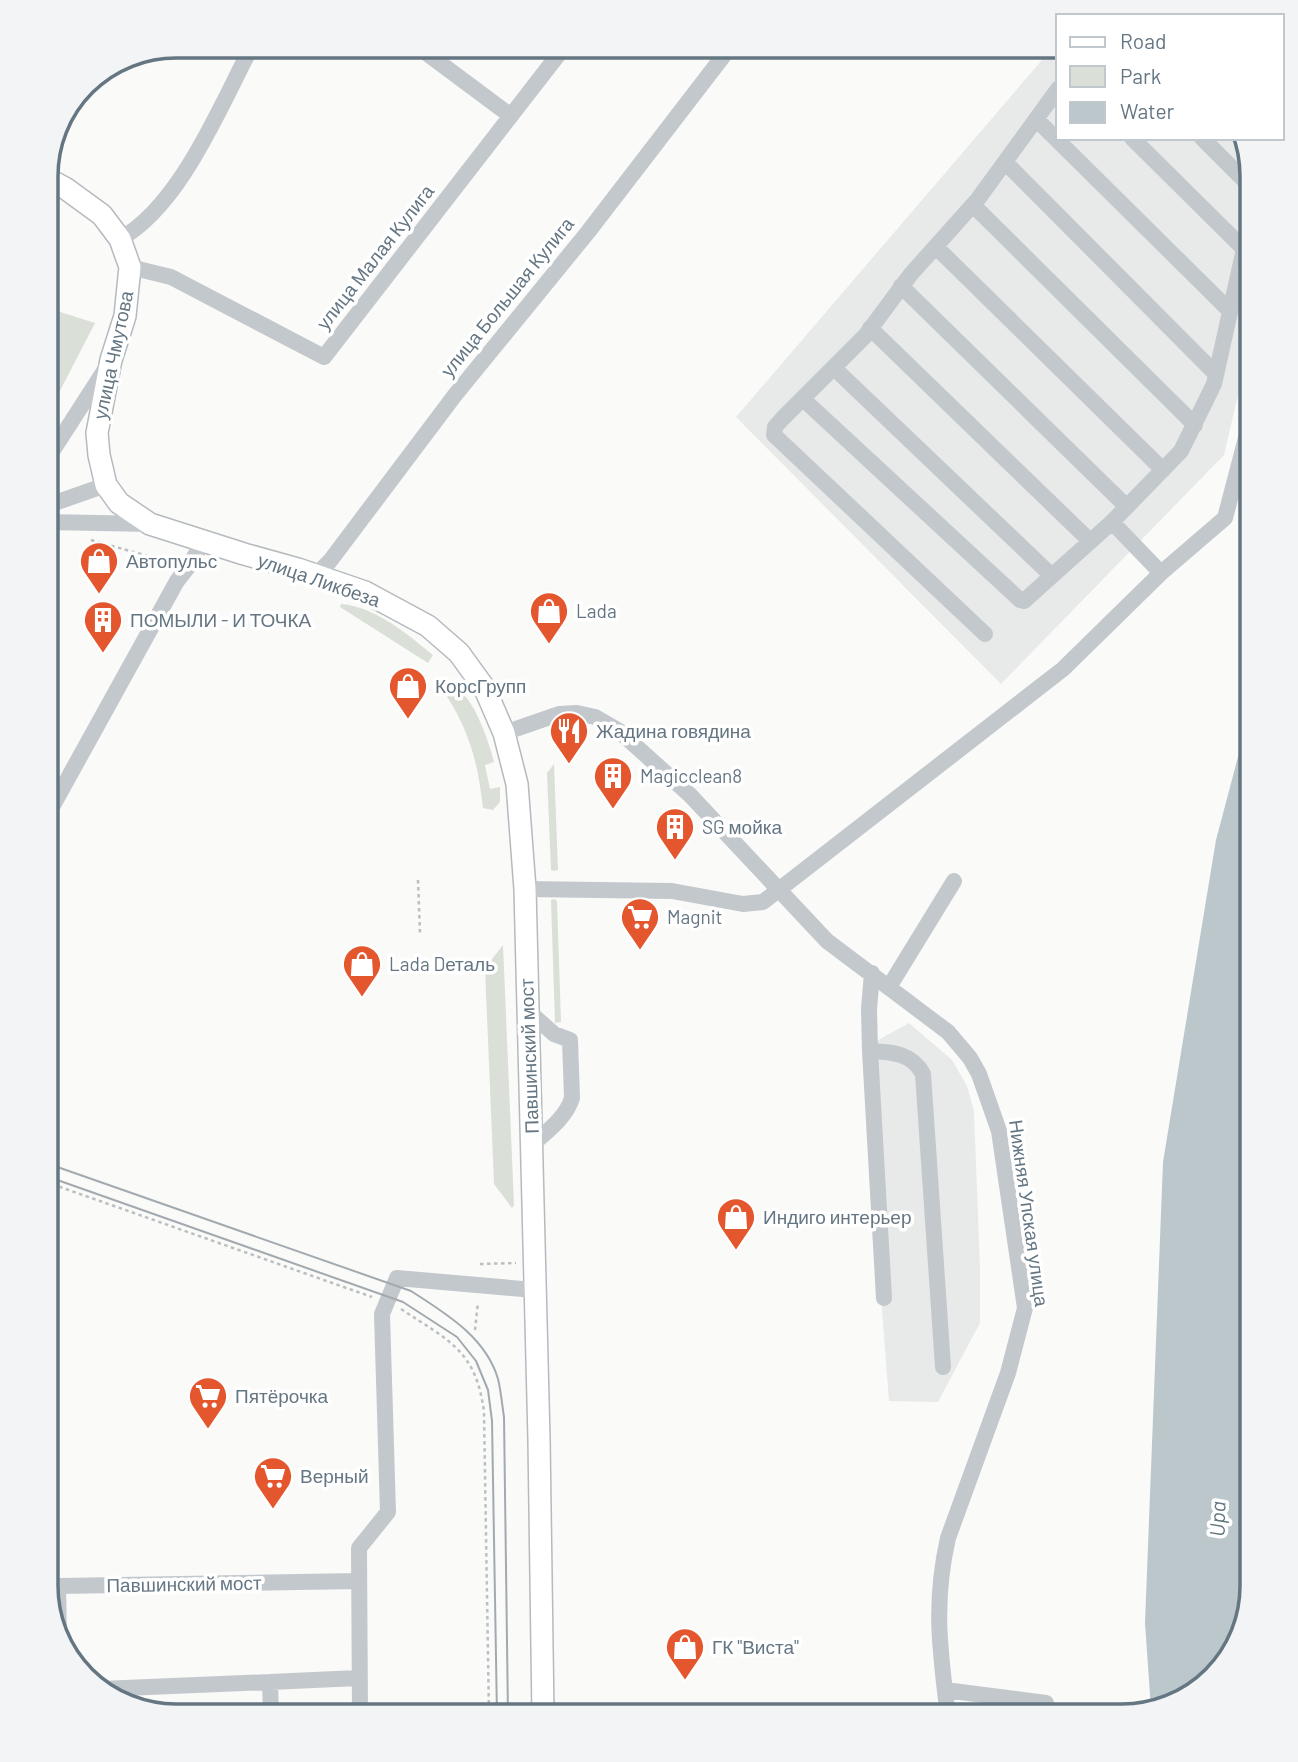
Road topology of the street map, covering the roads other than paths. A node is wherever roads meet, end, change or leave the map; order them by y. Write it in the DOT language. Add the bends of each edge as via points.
graph roads {
  1 [pos="246,58"];
  2 [pos="433,58"];
  3 [pos="556,58"];
  4 [pos="723,58"];
  5 [pos="1056,92"];
  6 [pos="511,116"];
  7 [pos="1037,120"];
  8 [pos="1056,139"];
  9 [pos="1057,140"];
  10 [pos="1134,140"];
  11 [pos="1204,140"];
  12 [pos="1005,162"];
  13 [pos="1240,176"];
  14 [pos="58,184"];
  15 [pos="973,205"];
  16 [pos="120,239"];
  17 [pos="1240,245"];
  18 [pos="936,247"];
  19 [pos="130,267"];
  20 [pos="1240,267"];
  21 [pos="901,286"];
  22 [pos="1230,311"];
  23 [pos="870,328"];
  24 [pos="111,360"];
  25 [pos="834,369"];
  26 [pos="1215,373"];
  27 [pos="803,399"];
  28 [pos="1195,425"];
  29 [pos="58,442"];
  30 [pos="1240,461"];
  31 [pos="1163,470"];
  32 [pos="106,485"];
  33 [pos="58,502"];
  34 [pos="1127,507"];
  35 [pos="58,522"];
  36 [pos="1112,522"];
  37 [pos="150,524"];
  38 [pos="1090,541"];
  39 [pos="204,542"];
  40 [pos="1161,573"];
  41 [pos="316,575"];
  42 [pos="1052,576"];
  43 [pos="985,634"];
  44 [pos="504,733"];
  45 [pos="58,796"];
  46 [pos="521,823"];
  47 [pos="954,881"];
  48 [pos="525,889"];
  49 [pos="779,890"];
  50 [pos="872,974"];
  51 [pos="889,987"];
  52 [pos="528,1011"];
  53 [pos="870,1051"];
  54 [pos="532,1145"];
  55 [pos="534,1290"];
  56 [pos="884,1298"];
  57 [pos="943,1367"];
  58 [pos="359,1581"];
  59 [pos="58,1586"];
  60 [pos="358,1678"];
  61 [pos="270,1682"];
  62 [pos="118,1688"];
  63 [pos="945,1690"];
  64 [pos="1046,1703"];
  65 [pos="271,1704"];
  66 [pos="359,1704"];
  67 [pos="543,1704"];
  68 [pos="947,1704"];
  1 -- 16 [label="street" via="183,175 134,231"];
  2 -- 6 [label="street"];
  3 -- 6 [label="street, улица Малая Кулига"];
  4 -- 41 [label="street, улица Большая Кулига"];
  5 -- 7 [label="street"];
  6 -- 19 [label="street, улица Малая Кулига" via="324,357 172,277"];
  7 -- 8 [label="street"];
  7 -- 12 [label="street"];
  9 -- 22 [label="street"];
  10 -- 17 [label="street"];
  11 -- 13 [label="street"];
  12 -- 15 [label="street"];
  12 -- 26 [label="street"];
  14 -- 16 [label="main road, улица Чмутова" via="102,215"];
  15 -- 18 [label="street"];
  15 -- 28 [label="street"];
  16 -- 19 [label="main road, улица Чмутова"];
  18 -- 21 [label="street"];
  18 -- 31 [label="street"];
  19 -- 24 [label="main road, улица Чмутова" via="125,316"];
  20 -- 22 [label="street"];
  21 -- 23 [label="street"];
  21 -- 34 [label="street"];
  22 -- 26 [label="street"];
  23 -- 25 [label="street"];
  23 -- 38 [label="street"];
  24 -- 29 [label="street"];
  24 -- 32 [label="main road, улица Чмутова" via="97,433"];
  25 -- 27 [label="street"];
  25 -- 42 [label="street"];
  26 -- 28 [label="street"];
  27 -- 42 [label="street" via="1020,600 1027,600"];
  27 -- 43 [label="street" via="775,427 774,435"];
  28 -- 31 [label="street" via="1181,451"];
  30 -- 40 [label="street" via="1225,519"];
  31 -- 34 [label="street"];
  32 -- 33 [label="street"];
  32 -- 37 [label="main road, улица Ликбеза" via="119,503"];
  34 -- 36 [label="street"];
  35 -- 37 [label="street"];
  36 -- 38 [label="street"];
  36 -- 40 [label="street"];
  37 -- 39 [label="main road, улица Ликбеза"];
  38 -- 42 [label="street"];
  39 -- 41 [label="main road, улица Ликбеза"];
  39 -- 45 [label="street" via="177,581"];
  40 -- 49 [label="street" via="1063,669"];
  41 -- 44 [label="main road, улица Ликбеза" via="365,592 428,626 459,653 485,689"];
  44 -- 46 [label="main road, улица Ликбеза"];
  44 -- 49 [label="street, Нижняя Упская улица" via="559,714 595,717 619,731 690,795"];
  46 -- 48 [label="main road, Павшинский мост"];
  47 -- 51 [label="street"];
  48 -- 49 [label="street" via="673,891 743,904 762,902"];
  48 -- 52 [label="main road, Павшинский мост"];
  49 -- 50 [label="street, Нижняя Упская улица" via="827,941"];
  50 -- 51 [label="street, Нижняя Упская улица"];
  50 -- 53 [label="street"];
  51 -- 63 [label="street, Нижняя Упская улица" via="948,1032 979,1074 999,1131 1025,1308 1008,1373 942,1562 938,1640"];
  52 -- 54 [label="main road, Павшинский мост"];
  52 -- 54 [label="street" via="554,1034 570,1040 572,1075 569,1107"];
  53 -- 56 [label="street"];
  53 -- 57 [label="street" via="905,1056 923,1074"];
  54 -- 55 [label="main road, Павшинский мост"];
  55 -- 58 [label="street" via="397,1278 382,1314 388,1512 359,1548"];
  55 -- 67 [label="main road, Павшинский мост"];
  58 -- 59 [label="street, Павшинский мост"];
  58 -- 60 [label="street"];
  60 -- 61 [label="street"];
  60 -- 66 [label="street"];
  61 -- 62 [label="street"];
  61 -- 65 [label="street"];
  63 -- 64 [label="street"];
  63 -- 68 [label="street, Нижняя Упская улица"];
}
